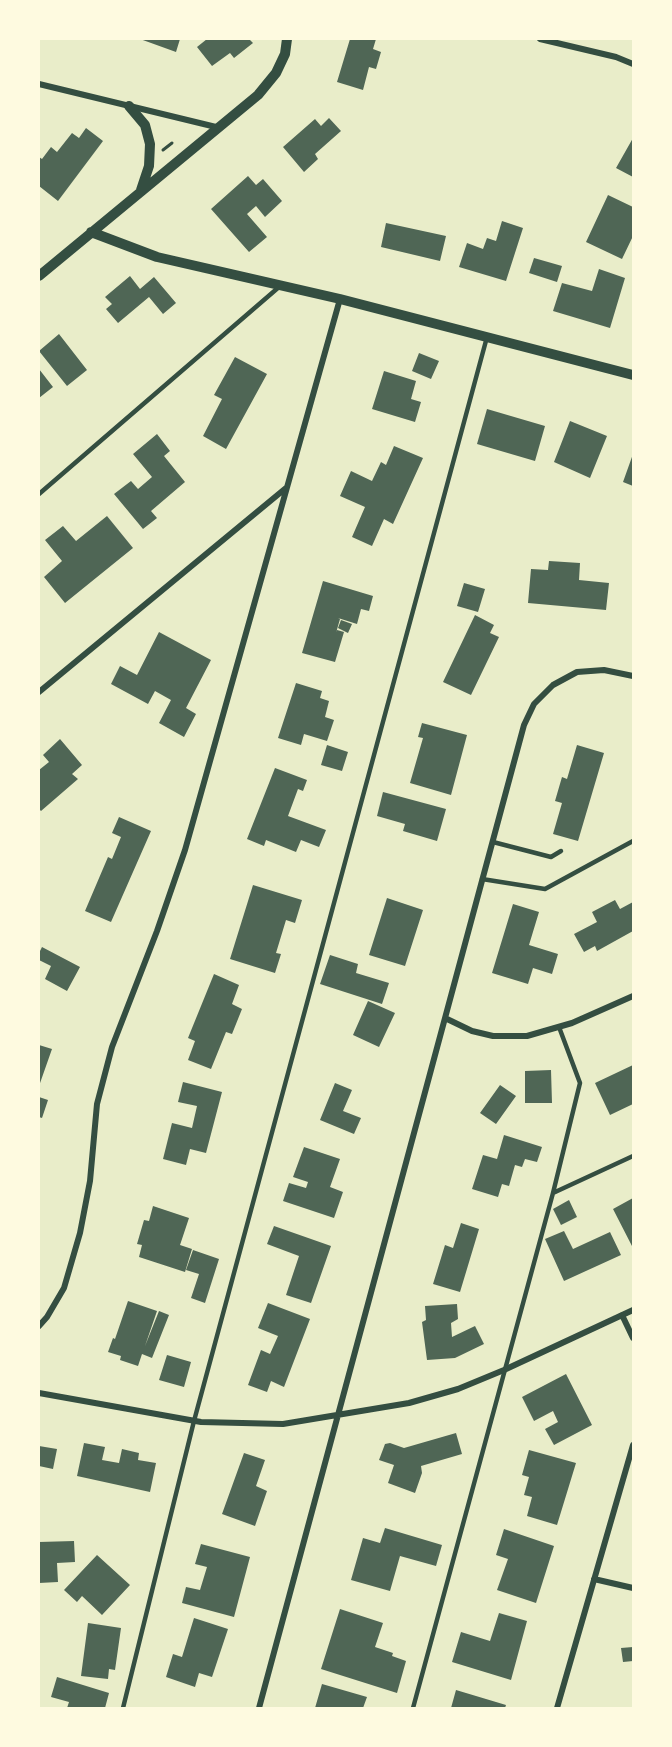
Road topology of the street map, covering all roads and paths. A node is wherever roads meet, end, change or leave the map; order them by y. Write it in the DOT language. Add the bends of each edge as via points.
graph roads {
  1 [pos="287,39"];
  2 [pos="540,39"];
  3 [pos="633,64"];
  4 [pos="39,84"];
  5 [pos="129,106"];
  6 [pos="216,127"];
  7 [pos="141,190"];
  8 [pos="91,232"];
  9 [pos="39,276"];
  10 [pos="281,285"];
  11 [pos="340,299"];
  12 [pos="487,337"];
  13 [pos="633,375"];
  14 [pos="287,487"];
  15 [pos="39,494"];
  16 [pos="633,676"];
  17 [pos="39,692"];
  18 [pos="633,841"];
  19 [pos="493,842"];
  20 [pos="561,851"];
  21 [pos="482,879"];
  22 [pos="633,996"];
  23 [pos="445,1018"];
  24 [pos="559,1027"];
  25 [pos="633,1156"];
  26 [pos="553,1193"];
  27 [pos="633,1310"];
  28 [pos="622,1315"];
  29 [pos="39,1326"];
  30 [pos="633,1338"];
  31 [pos="504,1370"];
  32 [pos="39,1393"];
  33 [pos="338,1415"];
  34 [pos="194,1421"];
  35 [pos="633,1444"];
  36 [pos="594,1579"];
  37 [pos="633,1588"];
  38 [pos="123,1708"];
  39 [pos="259,1708"];
  40 [pos="412,1708"];
  41 [pos="556,1708"];
  1 -- 6 [label="street" via="276,73 258,95"];
  2 -- 3 [label="street"];
  4 -- 5 [label="street"];
  5 -- 6 [label="street"];
  5 -- 7 [label="street" via="145,125 150,144"];
  6 -- 7 [label="street"];
  7 -- 8 [label="street"];
  8 -- 9 [label="street"];
  8 -- 10 [label="street" via="157,257"];
  10 -- 11 [label="street"];
  10 -- 15 [label="lane"];
  11 -- 12 [label="street"];
  11 -- 14 [label="street"];
  12 -- 13 [label="street"];
  12 -- 34 [label="lane"];
  14 -- 17 [label="street"];
  14 -- 29 [label="street" via="185,850 112,1047 97,1104 82,1222 64,1288"];
  16 -- 19 [label="street" via="604,670 577,672 553,685 534,704 524,724"];
  18 -- 21 [label="lane" via="545,889"];
  19 -- 20 [label="lane" via="551,857"];
  19 -- 21 [label="street"];
  21 -- 23 [label="street"];
  22 -- 24 [label="street"];
  23 -- 24 [label="street" via="493,1036 526,1036"];
  23 -- 33 [label="street"];
  24 -- 26 [label="lane" via="580,1083"];
  25 -- 26 [label="lane"];
  26 -- 31 [label="lane"];
  27 -- 28 [label="street"];
  28 -- 30 [label="street"];
  28 -- 31 [label="street"];
  31 -- 33 [label="street" via="458,1389"];
  31 -- 40 [label="lane"];
  32 -- 34 [label="street"];
  33 -- 34 [label="street" via="283,1424"];
  33 -- 39 [label="street"];
  34 -- 38 [label="lane"];
  35 -- 36 [label="street"];
  36 -- 37 [label="street"];
  36 -- 41 [label="street"];
}
